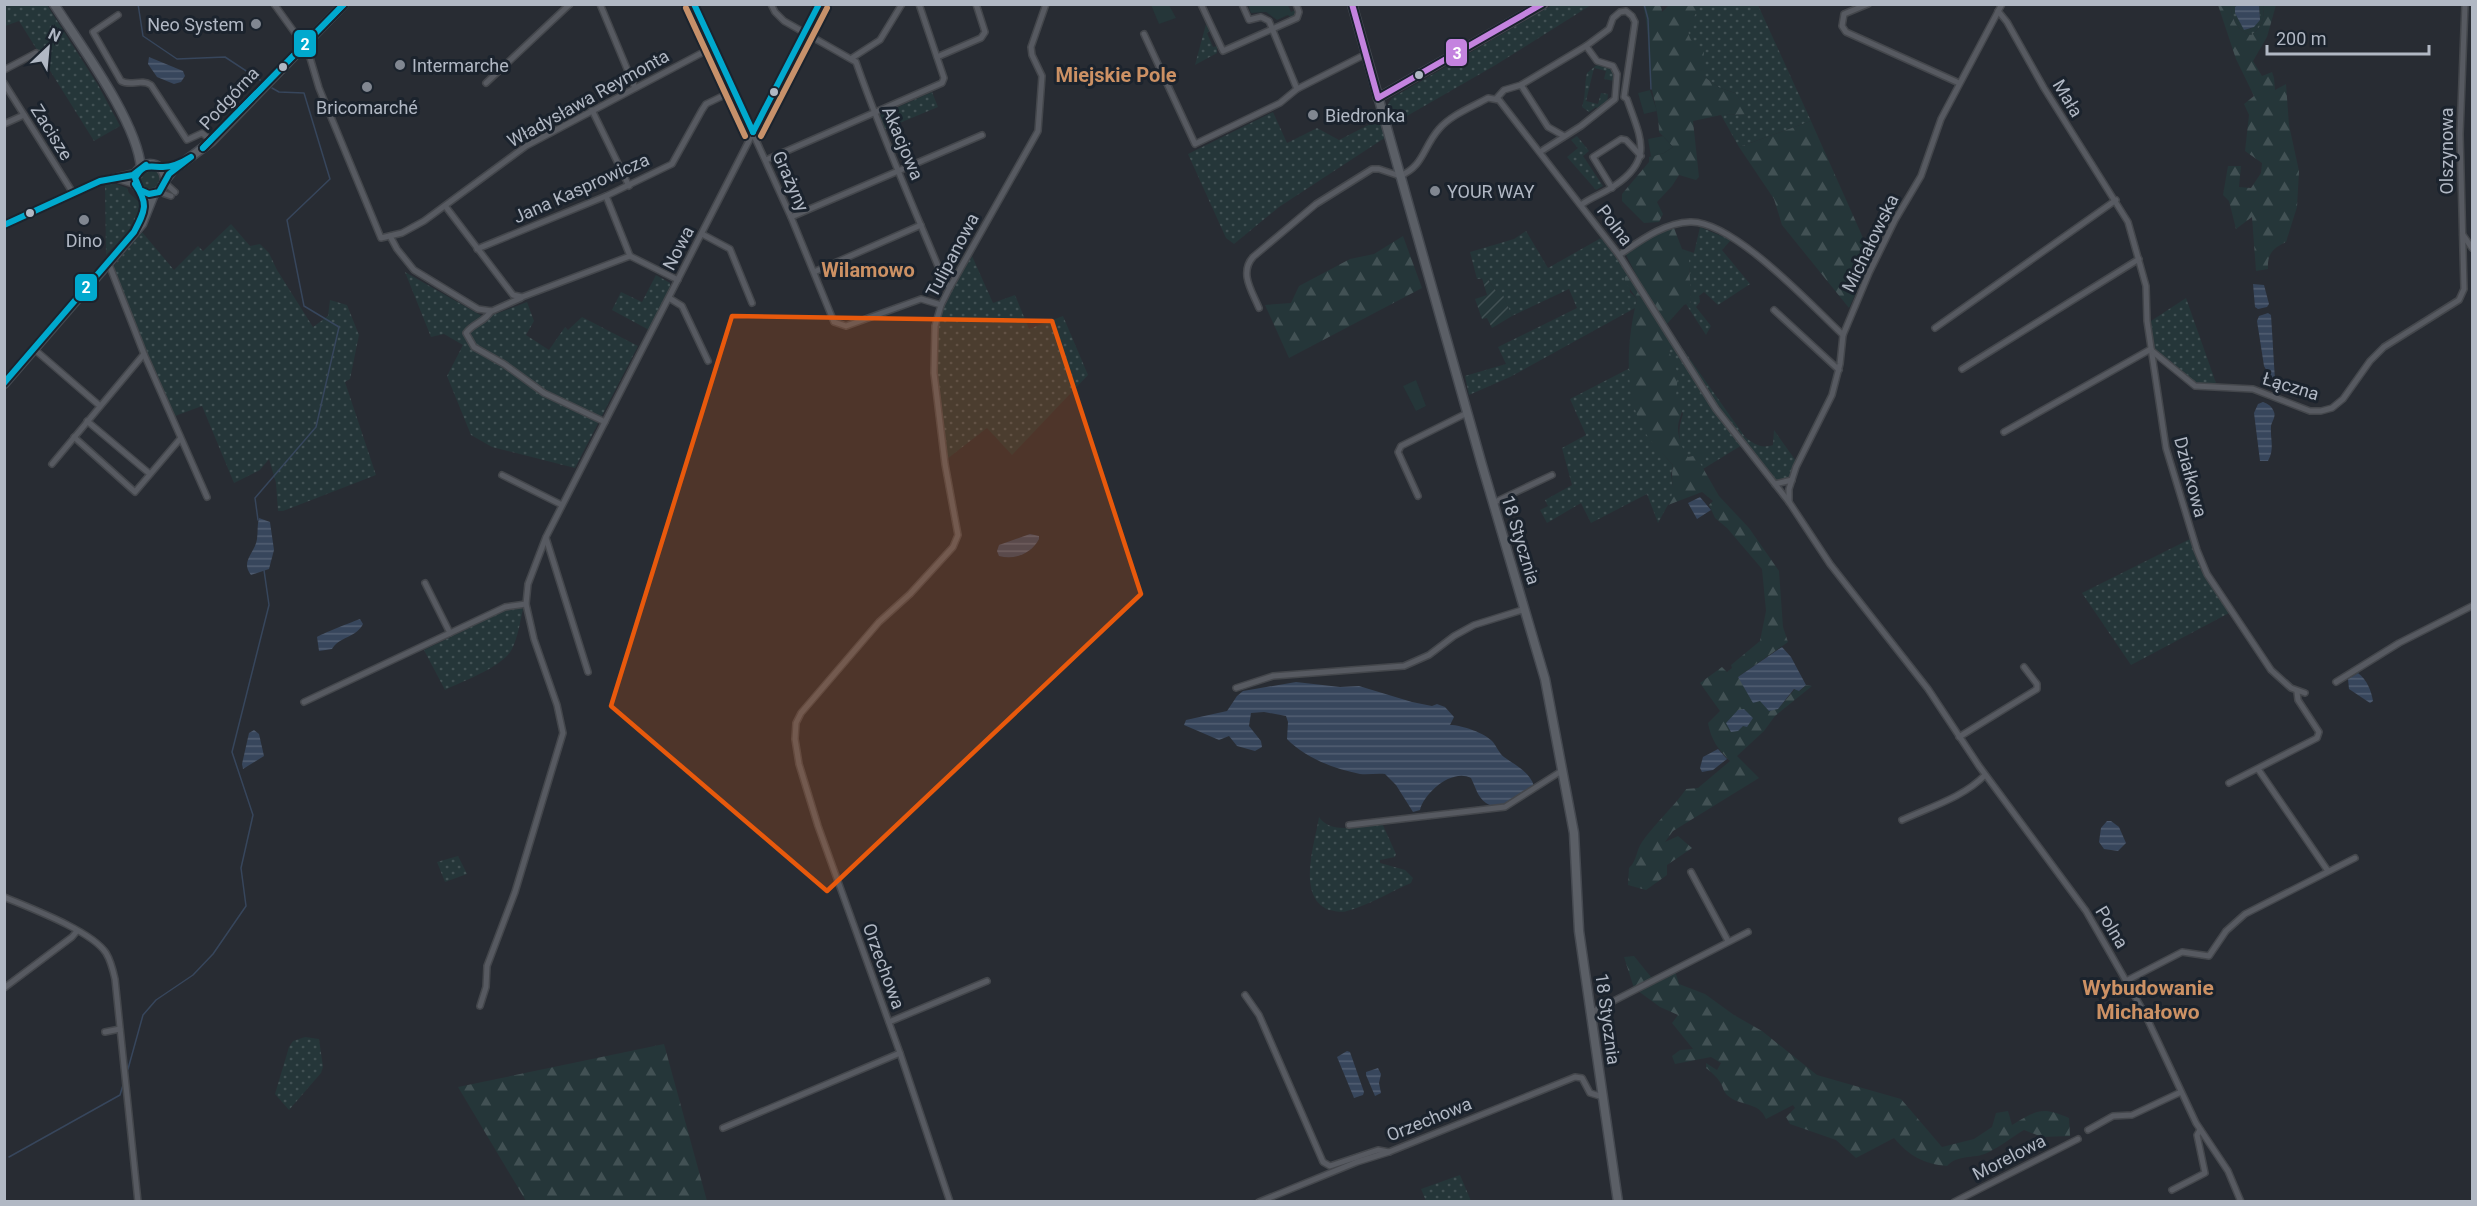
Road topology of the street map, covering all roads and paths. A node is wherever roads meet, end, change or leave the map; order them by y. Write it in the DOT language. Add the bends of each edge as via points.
graph roads {
  1 [pos="54,4"];
  2 [pos="274,4"];
  3 [pos="344,4"];
  4 [pos="570,4"];
  5 [pos="600,4"];
  6 [pos="694,4"];
  7 [pos="771,4"];
  8 [pos="819,4"];
  9 [pos="902,4"];
  10 [pos="919,4"];
  11 [pos="976,4"];
  12 [pos="1046,4"];
  13 [pos="1201,4"];
  14 [pos="1242,4"];
  15 [pos="1296,4"];
  16 [pos="1352,4"];
  17 [pos="1543,4"];
  18 [pos="1868,4"];
  19 [pos="2002,4"];
  20 [pos="2465,4"];
  21 [pos="1998,11"];
  22 [pos="118,15"];
  23 [pos="1272,29"];
  24 [pos="805,33"];
  25 [pos="1144,34"];
  26 [pos="304,45"];
  27 [pos="1586,46"];
  28 [pos="713,47"];
  29 [pos="36,53"];
  30 [pos="1366,54"];
  31 [pos="937,57"];
  32 [pos="852,58"];
  33 [pos="4,70"];
  34 [pos="486,82"];
  35 [pos="1959,83"];
  36 [pos="6,85"];
  37 [pos="1521,85"];
  38 [pos="635,88"];
  39 [pos="1297,89"];
  40 [pos="733,91"];
  41 [pos="1378,98"];
  42 [pos="1496,99"];
  43 [pos="592,111"];
  44 [pos="873,112"];
  45 [pos="24,115"];
  46 [pos="4,124"];
  47 [pos="753,132"];
  48 [pos="982,135"];
  49 [pos="1564,136"];
  50 [pos="212,141"];
  51 [pos="1641,141"];
  52 [pos="1635,150"];
  53 [pos="1540,152"];
  54 [pos="1641,156"];
  55 [pos="186,160"];
  56 [pos="766,160"];
  57 [pos="159,167"];
  58 [pos="142,168"];
  59 [pos="897,171"];
  60 [pos="1400,176"];
  61 [pos="112,178"];
  62 [pos="165,181"];
  63 [pos="136,185"];
  64 [pos="629,186"];
  65 [pos="1612,188"];
  66 [pos="143,192"];
  67 [pos="73,193"];
  68 [pos="157,193"];
  69 [pos="606,196"];
  70 [pos="2116,199"];
  71 [pos="1581,205"];
  72 [pos="446,207"];
  73 [pos="791,218"];
  74 [pos="4,225"];
  75 [pos="921,225"];
  76 [pos="134,232"];
  77 [pos="702,234"];
  78 [pos="2462,234"];
  79 [pos="390,236"];
  80 [pos="2472,248"];
  81 [pos="477,249"];
  82 [pos="1619,255"];
  83 [pos="630,256"];
  84 [pos="2139,259"];
  85 [pos="106,264"];
  86 [pos="814,272"];
  87 [pos="678,280"];
  88 [pos="950,287"];
  89 [pos="2462,296"];
  90 [pos="522,297"];
  91 [pos="669,298"];
  92 [pos="752,303"];
  93 [pos="941,304"];
  94 [pos="1259,308"];
  95 [pos="1774,310"];
  96 [pos="492,311"];
  97 [pos="1935,328"];
  98 [pos="1843,335"];
  99 [pos="34,349"];
  100 [pos="2151,350"];
  101 [pos="144,354"];
  102 [pos="708,361"];
  103 [pos="1962,369"];
  104 [pos="1839,370"];
  105 [pos="4,384"];
  106 [pos="100,406"];
  107 [pos="1467,413"];
  108 [pos="87,421"];
  109 [pos="605,422"];
  110 [pos="2004,432"];
  111 [pos="74,437"];
  112 [pos="180,439"];
  113 [pos="52,464"];
  114 [pos="150,474"];
  115 [pos="1552,475"];
  116 [pos="502,476"];
  117 [pos="1792,480"];
  118 [pos="1775,484"];
  119 [pos="207,496"];
  120 [pos="1418,496"];
  121 [pos="1789,502"];
  122 [pos="1493,503"];
  123 [pos="562,505"];
  124 [pos="546,537"];
  125 [pos="425,583"];
  126 [pos="525,604"];
  127 [pos="2472,606"];
  128 [pos="1525,609"];
  129 [pos="450,633"];
  130 [pos="2025,667"];
  131 [pos="588,672"];
  132 [pos="2336,682"];
  133 [pos="1236,688"];
  134 [pos="2297,692"];
  135 [pos="2305,693"];
  136 [pos="304,702"];
  137 [pos="1959,737"];
  138 [pos="795,739"];
  139 [pos="2258,769"];
  140 [pos="1563,770"];
  141 [pos="1985,775"];
  142 [pos="2229,783"];
  143 [pos="1902,820"];
  144 [pos="1349,825"];
  145 [pos="2355,858"];
  146 [pos="2328,871"];
  147 [pos="1691,872"];
  148 [pos="4,897"];
  149 [pos="77,931"];
  150 [pos="1748,932"];
  151 [pos="1728,941"];
  152 [pos="987,981"];
  153 [pos="2126,981"];
  154 [pos="4,988"];
  155 [pos="1245,995"];
  156 [pos="480,1006"];
  157 [pos="1590,1013"];
  158 [pos="889,1022"];
  159 [pos="120,1029"];
  160 [pos="105,1032"];
  161 [pos="900,1053"];
  162 [pos="2181,1092"];
  163 [pos="1603,1097"];
  164 [pos="723,1128"];
  165 [pos="2088,1130"];
  166 [pos="2200,1130"];
  167 [pos="2078,1140"];
  168 [pos="1389,1152"];
  169 [pos="2172,1190"];
  170 [pos="138,1202"];
  171 [pos="950,1202"];
  172 [pos="1259,1202"];
  173 [pos="1618,1202"];
  174 [pos="1954,1202"];
  175 [pos="2241,1202"];
  1 -- 58 [label="street" via="113,99 135,141"];
  2 -- 26 [label="street"];
  3 -- 26 [label="street, Podgórna"];
  4 -- 34 [label="street"];
  5 -- 38 [label="street"];
  6 -- 28 [label="street, Grażyny"];
  7 -- 24 [label="street" via="784,21"];
  8 -- 24 [label="street, Nowa"];
  9 -- 32 [label="street" via="880,40"];
  10 -- 31 [label="street"];
  11 -- 31 [label="street" via="985,32 981,38"];
  12 -- 88 [label="street, Tulipanowa" via="1031,47 1042,76 1038,131"];
  13 -- 23 [label="street" via="1223,51"];
  14 -- 23 [label="street" via="1249,20 1265,18"];
  15 -- 23 [label="street" via="1298,18"];
  16 -- 30 [label="street, 18 Stycznia"];
  17 -- 41 [label="street"];
  18 -- 35 [label="street" via="1844,14 1842,26 1846,32"];
  19 -- 21 [label="street, Michałowska"];
  20 -- 78 [label="street, Olszynowa" via="2460,111"];
  21 -- 35 [label="street, Michałowska"];
  21 -- 70 [label="street, Mała"];
  22 -- 50 [label="street" via="93,32 121,81 151,85 187,140 202,133"];
  23 -- 39 [label="street"];
  24 -- 32 [label="street"];
  24 -- 47 [label="street, Nowa"];
  25 -- 39 [label="street" via="1195,144 1280,103"];
  26 -- 50 [label="street, Podgórna"];
  26 -- 79 [label="street" via="381,238"];
  27 -- 37 [label="street"];
  27 -- 49 [label="street" via="1597,62 1613,66 1617,74 1615,99"];
  27 -- 51 [label="street" via="1609,29 1620,12 1632,16 1635,22 1624,97"];
  28 -- 38 [label="street, Władysława Reymonta"];
  28 -- 40 [label="street, Grażyny"];
  29 -- 33 [label="street"];
  30 -- 39 [label="street"];
  30 -- 41 [label="street, 18 Stycznia"];
  31 -- 44 [label="street" via="942,83"];
  32 -- 44 [label="street, Akacjowa"];
  35 -- 98 [label="street, Michałowska" via="1941,119 1921,176 1874,263"];
  36 -- 45 [label="street, Zacisze"];
  37 -- 42 [label="street" via="1504,90"];
  37 -- 49 [label="street" via="1548,128"];
  38 -- 43 [label="street, Władysława Reymonta"];
  40 -- 47 [label="street, Grażyny"];
  40 -- 64 [label="street, Jana Kasprowicza" via="706,104 672,164"];
  41 -- 60 [label="street, 18 Stycznia"];
  42 -- 53 [label="street, Polna"];
  42 -- 60 [label="street" via="1488,98 1444,124 1415,168"];
  43 -- 64 [label="street"];
  43 -- 72 [label="street, Władysława Reymonta" via="526,146"];
  44 -- 56 [label="street"];
  44 -- 59 [label="street, Akacjowa"];
  45 -- 46 [label="street"];
  45 -- 67 [label="street, Zacisze"];
  47 -- 56 [label="street, Grażyny"];
  47 -- 77 [label="street, Nowa"];
  48 -- 59 [label="street"];
  49 -- 53 [label="street"];
  50 -- 55 [label="street, Podgórna"];
  51 -- 52 [label="street"];
  51 -- 54 [label="street"];
  52 -- 54 [label="street"];
  52 -- 65 [label="street" via="1621,139 1593,158"];
  53 -- 71 [label="street, Polna"];
  54 -- 65 [label="street"];
  55 -- 57 [label="street, Podgórna"];
  55 -- 62 [label="street, Podgórna"];
  56 -- 73 [label="street, Grażyny"];
  57 -- 58 [label="street"];
  57 -- 62 [label="street"];
  58 -- 61 [label="street"];
  58 -- 63 [label="street"];
  59 -- 73 [label="street"];
  59 -- 75 [label="street, Akacjowa"];
  60 -- 94 [label="street" via="1372,170 1316,204 1253,257 1245,275"];
  60 -- 107 [label="street, 18 Stycznia"];
  61 -- 63 [label="street"];
  61 -- 67 [label="street"];
  62 -- 68 [label="street"];
  62 -- 68 [label="street" via="173,194"];
  63 -- 66 [label="street"];
  64 -- 69 [label="street, Jana Kasprowicza"];
  65 -- 71 [label="street"];
  66 -- 68 [label="street"];
  66 -- 76 [label="street" via="144,209"];
  67 -- 74 [label="street"];
  68 -- 76 [label="street" via="146,219"];
  69 -- 81 [label="street, Jana Kasprowicza"];
  69 -- 83 [label="street"];
  70 -- 84 [label="street, Działkowa"];
  70 -- 97 [label="street"];
  71 -- 82 [label="street, Polna"];
  72 -- 79 [label="street, Władysława Reymonta"];
  72 -- 81 [label="street"];
  73 -- 86 [label="street, Grażyny"];
  75 -- 86 [label="street"];
  75 -- 88 [label="street, Akacjowa" via="945,284"];
  76 -- 85 [label="street"];
  77 -- 87 [label="street, Nowa"];
  77 -- 92 [label="street" via="730,249"];
  78 -- 80 [label="street"];
  78 -- 89 [label="street, Olszynowa"];
  79 -- 96 [label="street" via="414,270 478,309"];
  81 -- 90 [label="street" via="513,295"];
  82 -- 98 [label="street" via="1654,232 1690,222 1710,227 1740,242"];
  82 -- 118 [label="street, Polna" via="1716,409"];
  83 -- 87 [label="street"];
  83 -- 90 [label="street"];
  84 -- 100 [label="street, Działkowa" via="2146,286"];
  84 -- 103 [label="street"];
  85 -- 99 [label="street"];
  85 -- 101 [label="street"];
  86 -- 93 [label="street, Grażyny" via="834,322 846,326 921,299"];
  87 -- 91 [label="street, Nowa"];
  88 -- 93 [label="street, Tulipanowa"];
  89 -- 100 [label="street, Łączna" via="2384,347 2343,399 2321,411 2310,411 2253,389 2195,386"];
  90 -- 96 [label="street"];
  91 -- 102 [label="street" via="682,306"];
  91 -- 109 [label="street, Nowa"];
  93 -- 138 [label="street, Tulipanowa" via="935,326 934,374 958,535 952,548 879,622 801,713"];
  95 -- 104 [label="street"];
  96 -- 109 [label="street" via="466,333 474,347 544,393"];
  98 -- 104 [label="street, Michałowska"];
  99 -- 105 [label="street"];
  99 -- 106 [label="street"];
  100 -- 110 [label="street"];
  100 -- 134 [label="street, Działkowa" via="2169,465 2204,568 2271,670"];
  101 -- 106 [label="street"];
  101 -- 112 [label="street"];
  104 -- 117 [label="street, Michałowska" via="1832,395"];
  106 -- 108 [label="street"];
  107 -- 120 [label="street" via="1401,446 1398,452"];
  107 -- 122 [label="street, 18 Stycznia"];
  108 -- 111 [label="street"];
  108 -- 114 [label="street"];
  109 -- 123 [label="street, Nowa"];
  111 -- 113 [label="street"];
  111 -- 114 [label="street" via="135,492"];
  112 -- 114 [label="street"];
  112 -- 119 [label="street"];
  115 -- 122 [label="street"];
  116 -- 123 [label="street"];
  117 -- 118 [label="street"];
  117 -- 121 [label="street, Michałowska"];
  118 -- 121 [label="street, Polna"];
  121 -- 137 [label="street, Polna" via="1830,564 1928,688"];
  122 -- 128 [label="street, 18 Stycznia"];
  123 -- 124 [label="street, Nowa"];
  124 -- 126 [label="street, Nowa" via="528,584"];
  124 -- 131 [label="street"];
  125 -- 129 [label="street"];
  126 -- 129 [label="street" via="505,607"];
  126 -- 156 [label="street" via="562,733 515,892 487,966"];
  127 -- 132 [label="street" via="2399,643"];
  128 -- 133 [label="street" via="1474,625 1429,655 1404,666 1273,676"];
  128 -- 140 [label="street, 18 Stycznia" via="1545,679"];
  129 -- 136 [label="street"];
  130 -- 137 [label="street" via="2037,688"];
  134 -- 135 [label="street"];
  134 -- 139 [label="street" via="2319,732 2317,738"];
  137 -- 141 [label="street, Polna"];
  138 -- 158 [label="street, Orzechowa" via="818,826"];
  139 -- 142 [label="street"];
  139 -- 146 [label="street"];
  140 -- 144 [label="street" via="1505,807"];
  140 -- 157 [label="street, 18 Stycznia" via="1574,834 1579,931"];
  141 -- 143 [label="street" via="1962,793"];
  141 -- 153 [label="street, Polna" via="2086,911"];
  145 -- 146 [label="street"];
  146 -- 153 [label="street" via="2236,920 2209,956 2179,953"];
  147 -- 151 [label="street"];
  148 -- 149 [label="street"];
  149 -- 154 [label="street"];
  149 -- 159 [label="street" via="103,948 109,957"];
  150 -- 151 [label="street"];
  151 -- 157 [label="street"];
  152 -- 158 [label="street"];
  153 -- 162 [label="street, Polna"];
  155 -- 168 [label="street" via="1259,1015 1323,1162 1330,1166 1378,1150"];
  157 -- 163 [label="street, 18 Stycznia"];
  158 -- 161 [label="street, Orzechowa"];
  159 -- 160 [label="street"];
  159 -- 170 [label="street"];
  161 -- 164 [label="street"];
  161 -- 171 [label="street, Orzechowa"];
  162 -- 165 [label="street" via="2132,1115 2113,1116"];
  162 -- 166 [label="street, Polna"];
  163 -- 168 [label="street, Orzechowa" via="1590,1093 1582,1078 1575,1077"];
  163 -- 173 [label="street, 18 Stycznia"];
  166 -- 169 [label="street" via="2197,1135 2205,1173"];
  166 -- 175 [label="street, Polna" via="2228,1171"];
  167 -- 174 [label="street, Morelowa"];
  168 -- 172 [label="street, Orzechowa"];
}
